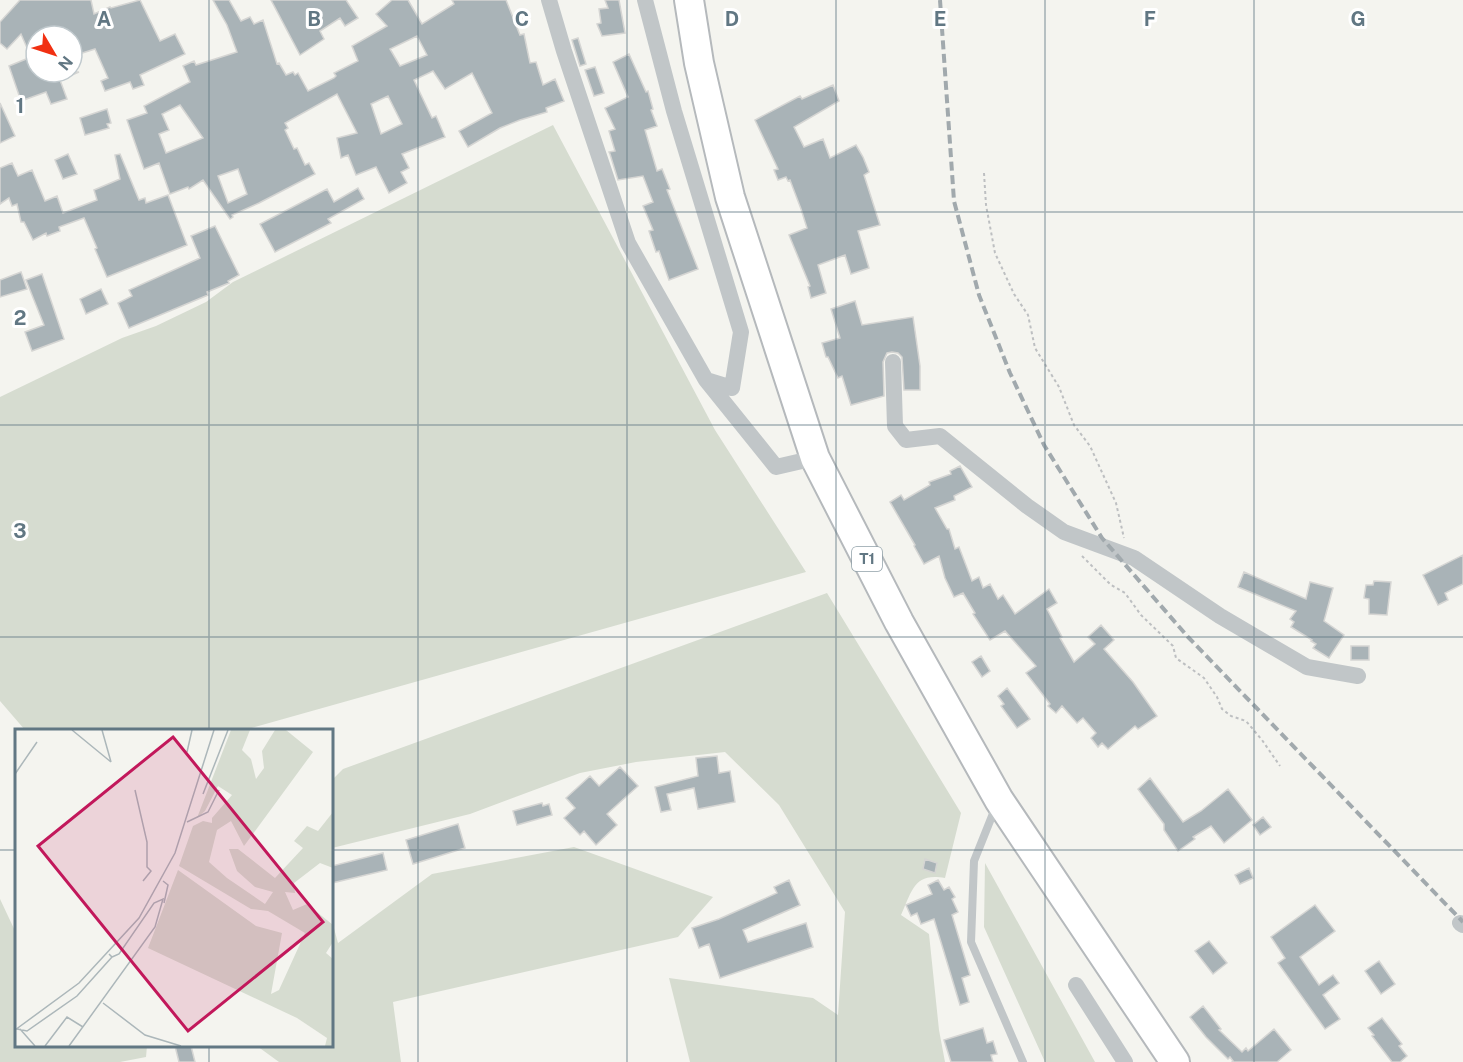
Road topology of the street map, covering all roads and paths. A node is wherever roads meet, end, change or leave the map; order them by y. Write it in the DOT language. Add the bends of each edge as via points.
graph roads {
  1 [pos="549,0"];
  2 [pos="645,0"];
  3 [pos="689,0"];
  4 [pos="984,173"];
  5 [pos="893,362"];
  6 [pos="706,380"];
  7 [pos="815,458"];
  8 [pos="1064,532"];
  9 [pos="1134,558"];
  10 [pos="1358,676"];
  11 [pos="1280,766"];
  12 [pos="999,800"];
  13 [pos="1076,985"];
  14 [pos="1023,1062"];
  15 [pos="1125,1062"];
  16 [pos="1175,1062"];
  1 -- 6 [label="street" via="628,243"];
  2 -- 6 [label="street" via="741,332 732,388"];
  3 -- 7 [label="highway, T1" via="699,63 730,197"];
  4 -- 9 [label="path" via="994,253 1028,315 1035,348 1108,485"];
  5 -- 8 [label="street" via="895,426 906,440 940,436"];
  6 -- 7 [label="street" via="776,467"];
  7 -- 12 [label="highway, T1" via="899,622"];
  8 -- 9 [label="street"];
  8 -- 11 [label="path" via="1075,549 1111,585 1125,593 1173,646 1176,658 1204,678 1222,709 1246,721"];
  9 -- 10 [label="street" via="1220,616 1307,666"];
  12 -- 14 [label="lane" via="974,861 970,942"];
  12 -- 16 [label="highway, T1"];
  13 -- 15 [label="street"];
}
